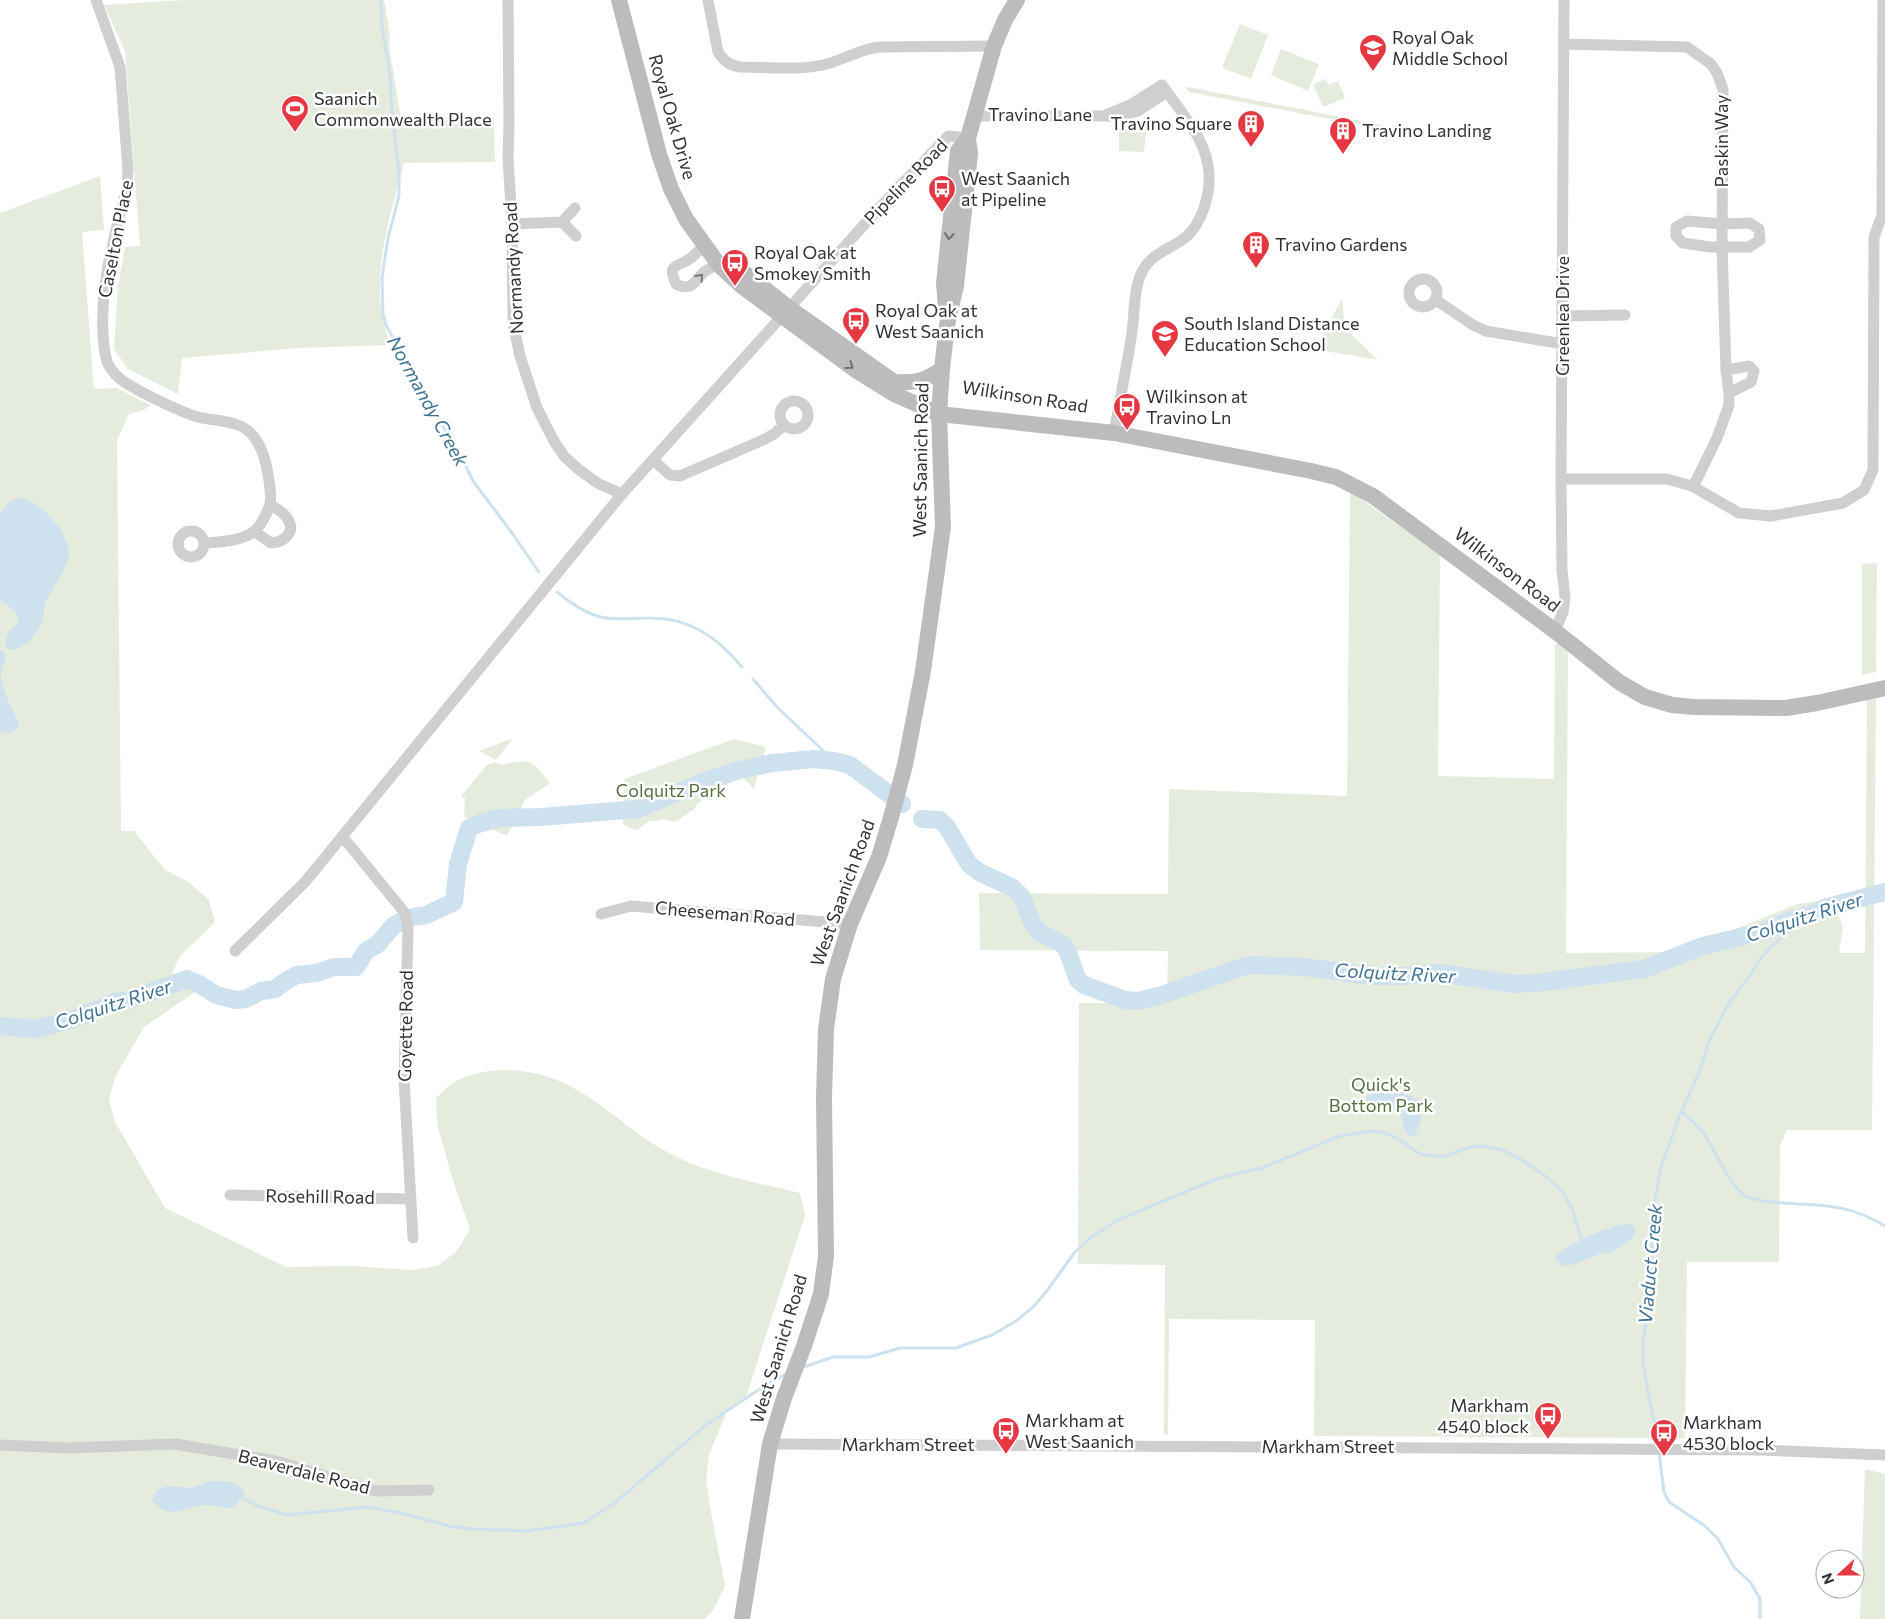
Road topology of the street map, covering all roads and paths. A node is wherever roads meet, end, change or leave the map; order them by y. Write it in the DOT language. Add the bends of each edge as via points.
graph roads {
  1 [pos="96,0"];
  2 [pos="508,0"];
  3 [pos="619,0"];
  4 [pos="630,0"];
  5 [pos="708,0"];
  6 [pos="1016,0"];
  7 [pos="1564,0"];
  8 [pos="1883,0"];
  9 [pos="1884,16"];
  10 [pos="1564,44"];
  11 [pos="994,46"];
  12 [pos="975,116"];
  13 [pos="968,138"];
  14 [pos="575,208"];
  15 [pos="1884,215"];
  16 [pos="562,222"];
  17 [pos="512,224"];
  18 [pos="1722,224"];
  19 [pos="576,236"];
  20 [pos="703,245"];
  21 [pos="1722,247"];
  22 [pos="719,265"];
  23 [pos="1436,300"];
  24 [pos="786,313"];
  25 [pos="1563,316"];
  26 [pos="1625,316"];
  27 [pos="1562,344"];
  28 [pos="942,369"];
  29 [pos="1726,370"];
  30 [pos="894,382"];
  31 [pos="1880,388"];
  32 [pos="1729,392"];
  33 [pos="939,409"];
  34 [pos="784,425"];
  35 [pos="1113,433"];
  36 [pos="653,460"];
  37 [pos="1561,479"];
  38 [pos="1692,486"];
  39 [pos="622,494"];
  40 [pos="271,505"];
  41 [pos="255,532"];
  42 [pos="205,543"];
  43 [pos="1555,631"];
  44 [pos="1885,688"];
  45 [pos="342,836"];
  46 [pos="602,914"];
  47 [pos="850,924"];
  48 [pos="235,951"];
  49 [pos="230,1195"];
  50 [pos="410,1199"];
  51 [pos="413,1238"];
  52 [pos="770,1444"];
  53 [pos="0,1445"];
  54 [pos="1885,1454"];
  55 [pos="429,1490"];
  56 [pos="742,1619"];
  1 -- 40 [label="street, Caselton Place" via="120,67 128,170 104,288 102,315 108,363 118,377 178,410 237,424 249,432 259,444 267,464"];
  2 -- 17 [label="street, Normandy Road" via="508,158"];
  3 -- 20 [label="main road, Royal Oak Drive" via="659,154 671,188"];
  4 -- 24 [label="main road, Royal Oak Drive" via="670,161 684,196 704,231 722,253"];
  5 -- 11 [label="street" via="718,52 730,65 740,67 808,68 879,47"];
  6 -- 11 [label="main road, West Saanich Road"];
  7 -- 10 [label="street, Greenlea Drive"];
  8 -- 9 [label="street"];
  9 -- 15 [label="street"];
  10 -- 18 [label="street, Paskin Way" via="1687,47 1711,64 1723,89"];
  10 -- 25 [label="street, Greenlea Drive"];
  11 -- 12 [label="main road, West Saanich Road"];
  12 -- 13 [label="main road, West Saanich Road"];
  12 -- 35 [label="street, Travino Lane" via="1105,115 1165,88 1201,142 1206,154 1206,202 1188,236 1155,255 1141,273 1122,388 1126,404"];
  13 -- 24 [label="street, Pipeline Road" via="948,136"];
  13 -- 28 [label="main road, West Saanich Road" via="957,153 944,283 947,325"];
  14 -- 16 [label="street"];
  15 -- 31 [label="street" via="1874,237"];
  16 -- 17 [label="street"];
  16 -- 19 [label="street"];
  17 -- 39 [label="street, Normandy Road" via="513,323 537,408 564,456 600,484"];
  18 -- 21 [label="street, Paskin Way"];
  18 -- 21 [label="street" via="1750,224 1759,229 1760,240 1749,247"];
  18 -- 21 [label="street" via="1688,221 1676,227 1676,236 1684,243"];
  20 -- 22 [label="main road, Royal Oak Drive"];
  20 -- 22 [label="street, one-way" via="691,258 676,265 673,270 676,284 688,287 708,269"];
  21 -- 29 [label="street, Paskin Way"];
  22 -- 24 [label="main road, Royal Oak Drive" via="743,287"];
  23 -- 27 [label="street" via="1486,331"];
  24 -- 30 [label="main road, Royal Oak Drive"];
  24 -- 33 [label="main road, Royal Oak Drive, one-way" via="857,371 894,394"];
  24 -- 36 [label="street"];
  25 -- 26 [label="street"];
  25 -- 27 [label="street, Greenlea Drive"];
  27 -- 37 [label="street, Greenlea Drive"];
  28 -- 30 [label="main road" via="928,379 914,383"];
  28 -- 33 [label="main road, West Saanich Road"];
  29 -- 32 [label="street, Paskin Way"];
  29 -- 32 [label="street" via="1749,366 1754,371 1751,382"];
  30 -- 33 [label="main road, Royal Oak Drive"];
  31 -- 38 [label="street" via="1873,470 1864,490 1843,504 1771,516 1739,513"];
  32 -- 38 [label="street, Paskin Way" via="1729,405 1719,432"];
  33 -- 35 [label="main road, Wilkinson Road"];
  33 -- 47 [label="main road, West Saanich Road" via="943,527 916,706 892,814"];
  34 -- 36 [label="street" via="763,440 680,476 670,475"];
  35 -- 43 [label="main road, Wilkinson Road" via="1336,477 1373,496"];
  36 -- 39 [label="street"];
  37 -- 38 [label="street" via="1668,480"];
  37 -- 43 [label="street, Greenlea Drive" via="1565,597"];
  39 -- 45 [label="street"];
  40 -- 41 [label="street"];
  40 -- 41 [label="street" via="287,517 290,532 282,541 271,543"];
  41 -- 42 [label="street" via="242,538"];
  43 -- 44 [label="main road, Wilkinson Road" via="1618,682 1646,697 1672,705 1786,708"];
  45 -- 48 [label="street" via="305,882"];
  45 -- 50 [label="street, Goyette Road" via="405,913 408,928 404,1079"];
  46 -- 47 [label="street, Cheeseman Road" via="631,906"];
  47 -- 52 [label="main road, West Saanich Road" via="833,979 826,1030 826,1256 821,1294"];
  49 -- 50 [label="street, Rosehill Road"];
  50 -- 51 [label="street, Goyette Road"];
  52 -- 54 [label="street, Markham Street" via="1760,1450"];
  52 -- 56 [label="main road, West Saanich Road"];
  53 -- 55 [label="street, Beaverdale Road" via="69,1448 175,1444 276,1461 375,1491"];
}
